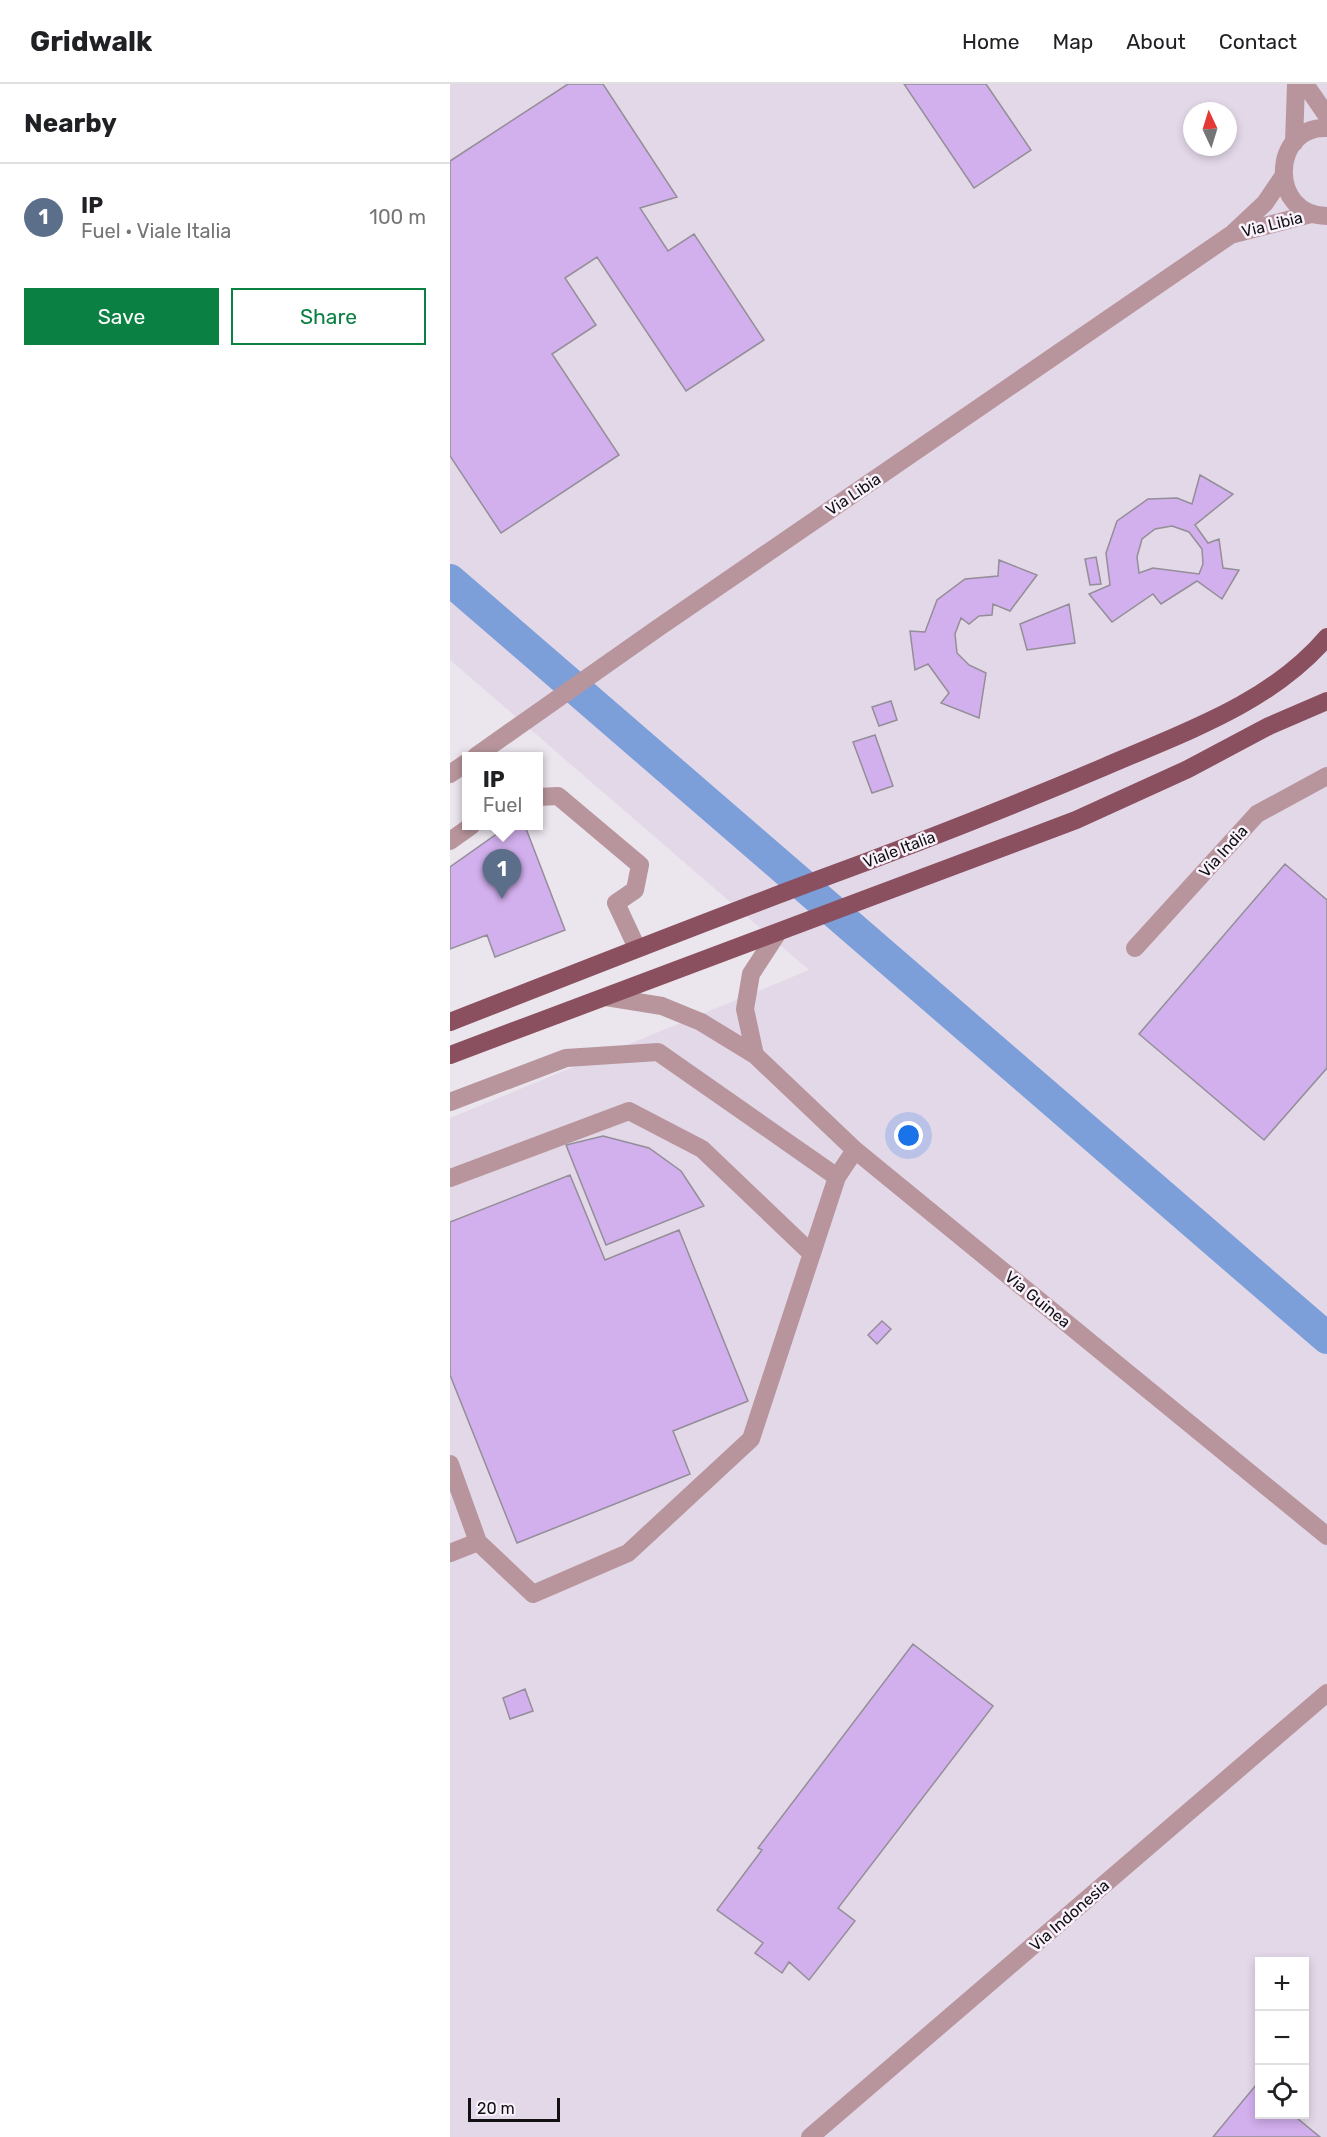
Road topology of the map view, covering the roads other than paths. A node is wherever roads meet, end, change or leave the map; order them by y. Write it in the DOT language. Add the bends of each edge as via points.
graph roads {
  1 [pos="1296,84"];
  2 [pos="1305,84"];
  3 [pos="1327,116"];
  4 [pos="1327,128"];
  5 [pos="1294,142"];
  6 [pos="1282,178"];
  7 [pos="1322,217"];
  8 [pos="1232,234"];
  9 [pos="1327,637"];
  10 [pos="1327,701"];
  11 [pos="482,752"];
  12 [pos="1327,776"];
  13 [pos="543,797"];
  14 [pos="464,830"];
  15 [pos="450,841"];
  16 [pos="784,931"];
  17 [pos="637,948"];
  18 [pos="1135,948"];
  19 [pos="606,997"];
  20 [pos="450,1022"];
  21 [pos="450,1055"];
  22 [pos="755,1055"];
  23 [pos="450,1102"];
  24 [pos="855,1150"];
  25 [pos="837,1177"];
  26 [pos="450,1178"];
  27 [pos="812,1254"];
  28 [pos="450,1464"];
  29 [pos="1327,1536"];
  30 [pos="478,1542"];
  31 [pos="450,1553"];
  32 [pos="1327,1694"];
  33 [pos="810,2137"];
  1 -- 5 [label="street"];
  2 -- 3 [label="street"];
  4 -- 5 [label="street" via="1305,133"];
  5 -- 6 [label="street, Via Libia" via="1284,158"];
  6 -- 7 [label="street" via="1288,195 1298,206"];
  6 -- 8 [label="street, Via Libia" via="1265,203"];
  7 -- 8 [label="street, Via Libia"];
  8 -- 11 [label="street, Via Libia"];
  9 -- 17 [label="main road, Viale Italia" via="1302,663 1258,695 1199,728 1020,804"];
  10 -- 16 [label="main road" via="1076,820"];
  12 -- 18 [label="street, Via India" via="1257,814"];
  13 -- 17 [label="street" via="558,796 640,865 635,890 616,903"];
  14 -- 15 [label="street"];
  16 -- 19 [label="main road"];
  16 -- 22 [label="street" via="751,974 746,1009"];
  17 -- 20 [label="main road, Viale Italia"];
  19 -- 21 [label="main road"];
  19 -- 22 [label="street, Via Guinea" via="662,1006 701,1022"];
  22 -- 24 [label="street, Via Guinea"];
  23 -- 25 [label="street" via="566,1058 658,1052"];
  24 -- 25 [label="street"];
  24 -- 29 [label="street, Via Guinea"];
  25 -- 27 [label="street"];
  26 -- 27 [label="street" via="629,1111 702,1149"];
  27 -- 30 [label="street" via="750,1439 628,1553 533,1594"];
  28 -- 30 [label="street"];
  30 -- 31 [label="street"];
  32 -- 33 [label="street, Via Indonesia"];
}
